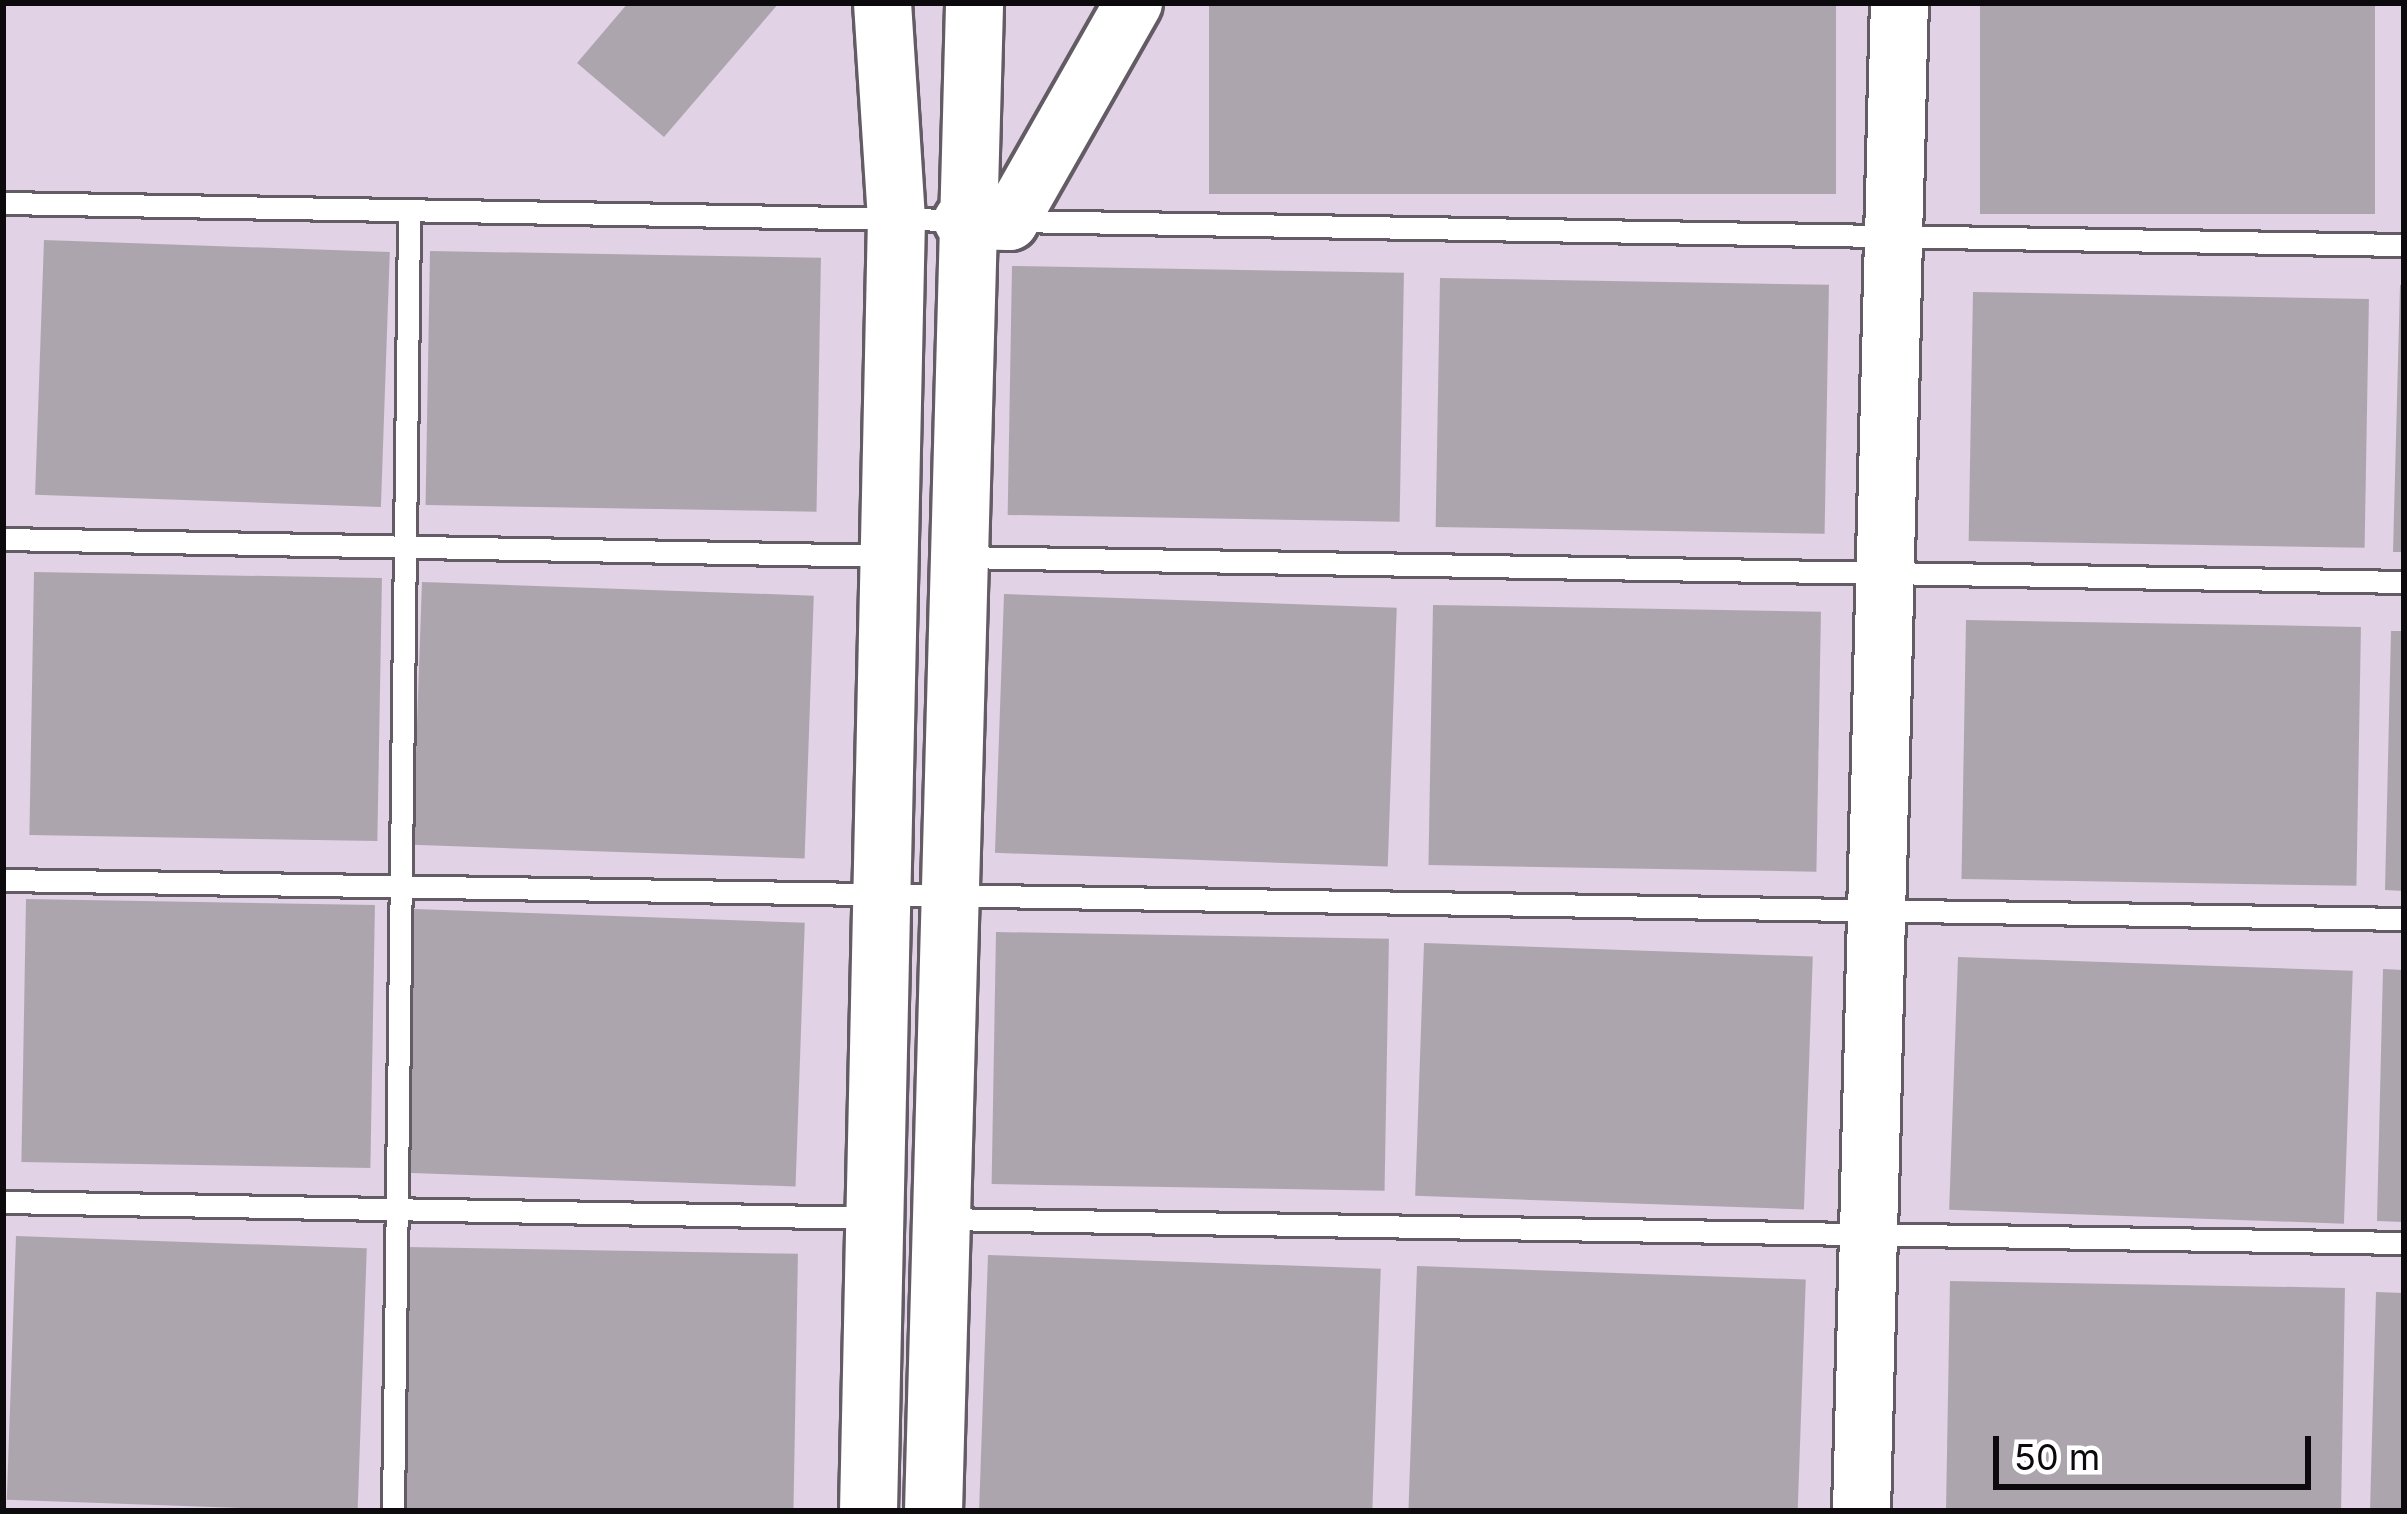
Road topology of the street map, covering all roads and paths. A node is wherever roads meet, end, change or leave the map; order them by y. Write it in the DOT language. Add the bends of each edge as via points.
graph roads {
  1 [pos="882,3"];
  2 [pos="974,3"];
  3 [pos="1132,3"];
  4 [pos="1899,3"];
  5 [pos="3,203"];
  6 [pos="409,211"];
  7 [pos="896,219"];
  8 [pos="985,220"];
  9 [pos="1894,236"];
  10 [pos="2404,244"];
  11 [pos="3,539"];
  12 [pos="404,548"];
  13 [pos="889,556"];
  14 [pos="955,557"];
  15 [pos="1886,573"];
  16 [pos="2404,582"];
  17 [pos="3,880"];
  18 [pos="400,886"];
  19 [pos="881,893"];
  20 [pos="947,895"];
  21 [pos="1877,910"];
  22 [pos="2404,919"];
  23 [pos="3,1202"];
  24 [pos="396,1209"];
  25 [pos="874,1217"];
  26 [pos="940,1219"];
  27 [pos="1868,1234"];
  28 [pos="2404,1244"];
  29 [pos="393,1511"];
  30 [pos="868,1511"];
  31 [pos="933,1511"];
  32 [pos="1861,1511"];
  1 -- 7 [label="street"];
  2 -- 8 [label="street"];
  3 -- 8 [label="street"];
  4 -- 9 [label="street"];
  5 -- 6 [label="lane"];
  6 -- 7 [label="lane"];
  6 -- 12 [label="lane"];
  7 -- 8 [label="lane"];
  7 -- 13 [label="street"];
  8 -- 9 [label="lane"];
  8 -- 14 [label="street"];
  9 -- 10 [label="lane"];
  9 -- 15 [label="street"];
  11 -- 12 [label="lane"];
  12 -- 13 [label="lane"];
  12 -- 18 [label="lane"];
  13 -- 19 [label="street"];
  14 -- 15 [label="lane"];
  14 -- 20 [label="street"];
  15 -- 16 [label="lane"];
  15 -- 21 [label="street"];
  17 -- 18 [label="lane"];
  18 -- 19 [label="lane"];
  18 -- 24 [label="lane"];
  19 -- 20 [label="lane"];
  19 -- 25 [label="street"];
  20 -- 21 [label="lane"];
  20 -- 26 [label="street"];
  21 -- 22 [label="lane"];
  21 -- 27 [label="street"];
  23 -- 24 [label="lane"];
  24 -- 25 [label="lane"];
  24 -- 29 [label="lane"];
  25 -- 30 [label="street"];
  26 -- 27 [label="lane"];
  26 -- 31 [label="street"];
  27 -- 28 [label="lane"];
  27 -- 32 [label="street"];
}
